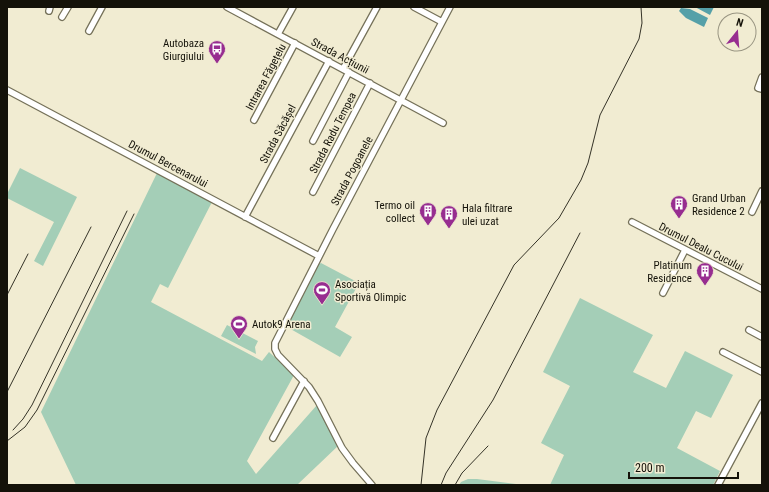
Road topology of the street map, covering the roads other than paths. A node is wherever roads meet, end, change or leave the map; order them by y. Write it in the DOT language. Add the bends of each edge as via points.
graph roads {
  1 [pos="68,7"];
  2 [pos="102,7"];
  3 [pos="228,7"];
  4 [pos="293,7"];
  5 [pos="377,7"];
  6 [pos="414,7"];
  7 [pos="450,7"];
  8 [pos="62,17"];
  9 [pos="442,22"];
  10 [pos="88,31"];
  11 [pos="278,34"];
  12 [pos="295,43"];
  13 [pos="329,61"];
  14 [pos="346,70"];
  15 [pos="762,77"];
  16 [pos="370,83"];
  17 [pos="760,88"];
  18 [pos="7,90"];
  19 [pos="400,99"];
  20 [pos="254,120"];
  21 [pos="443,123"];
  22 [pos="313,141"];
  23 [pos="762,191"];
  24 [pos="313,192"];
  25 [pos="752,212"];
  26 [pos="245,217"];
  27 [pos="632,222"];
  28 [pos="685,250"];
  29 [pos="319,256"];
  30 [pos="762,289"];
  31 [pos="663,293"];
  32 [pos="748,330"];
  33 [pos="762,337"];
  34 [pos="723,352"];
  35 [pos="762,372"];
  36 [pos="304,381"];
  37 [pos="762,403"];
  38 [pos="273,438"];
  39 [pos="372,485"];
  40 [pos="718,485"];
  1 -- 8 [label="street"];
  2 -- 10 [label="street"];
  3 -- 11 [label="street, Strada Acțiunii"];
  4 -- 11 [label="street"];
  5 -- 14 [label="street"];
  6 -- 9 [label="street"];
  7 -- 9 [label="street, Strada Pogoanele"];
  9 -- 19 [label="street, Strada Pogoanele"];
  11 -- 12 [label="street, Strada Acțiunii"];
  12 -- 13 [label="street, Strada Acțiunii"];
  12 -- 20 [label="street, Intrarea Făgețelu"];
  13 -- 14 [label="street, Strada Acțiunii"];
  13 -- 26 [label="street, Strada Săcășel"];
  14 -- 16 [label="street, Strada Acțiunii"];
  14 -- 22 [label="street"];
  15 -- 17 [label="street"];
  16 -- 19 [label="street, Strada Acțiunii"];
  16 -- 24 [label="street, Strada Radu Tempea"];
  18 -- 26 [label="street, Drumul Bercenarului"];
  19 -- 21 [label="street, Strada Acțiunii"];
  19 -- 29 [label="street, Strada Pogoanele"];
  23 -- 25 [label="street"];
  26 -- 29 [label="street, Drumul Bercenarului"];
  27 -- 28 [label="street, Drumul Dealu Cucului"];
  28 -- 30 [label="street, Drumul Dealu Cucului"];
  28 -- 31 [label="street"];
  29 -- 36 [label="street, Strada Pogoanele" via="276,339 275,346 278,355"];
  32 -- 33 [label="street"];
  34 -- 35 [label="street"];
  36 -- 38 [label="street"];
  36 -- 39 [label="street" via="318,401 342,448"];
  37 -- 40 [label="street"];
}
